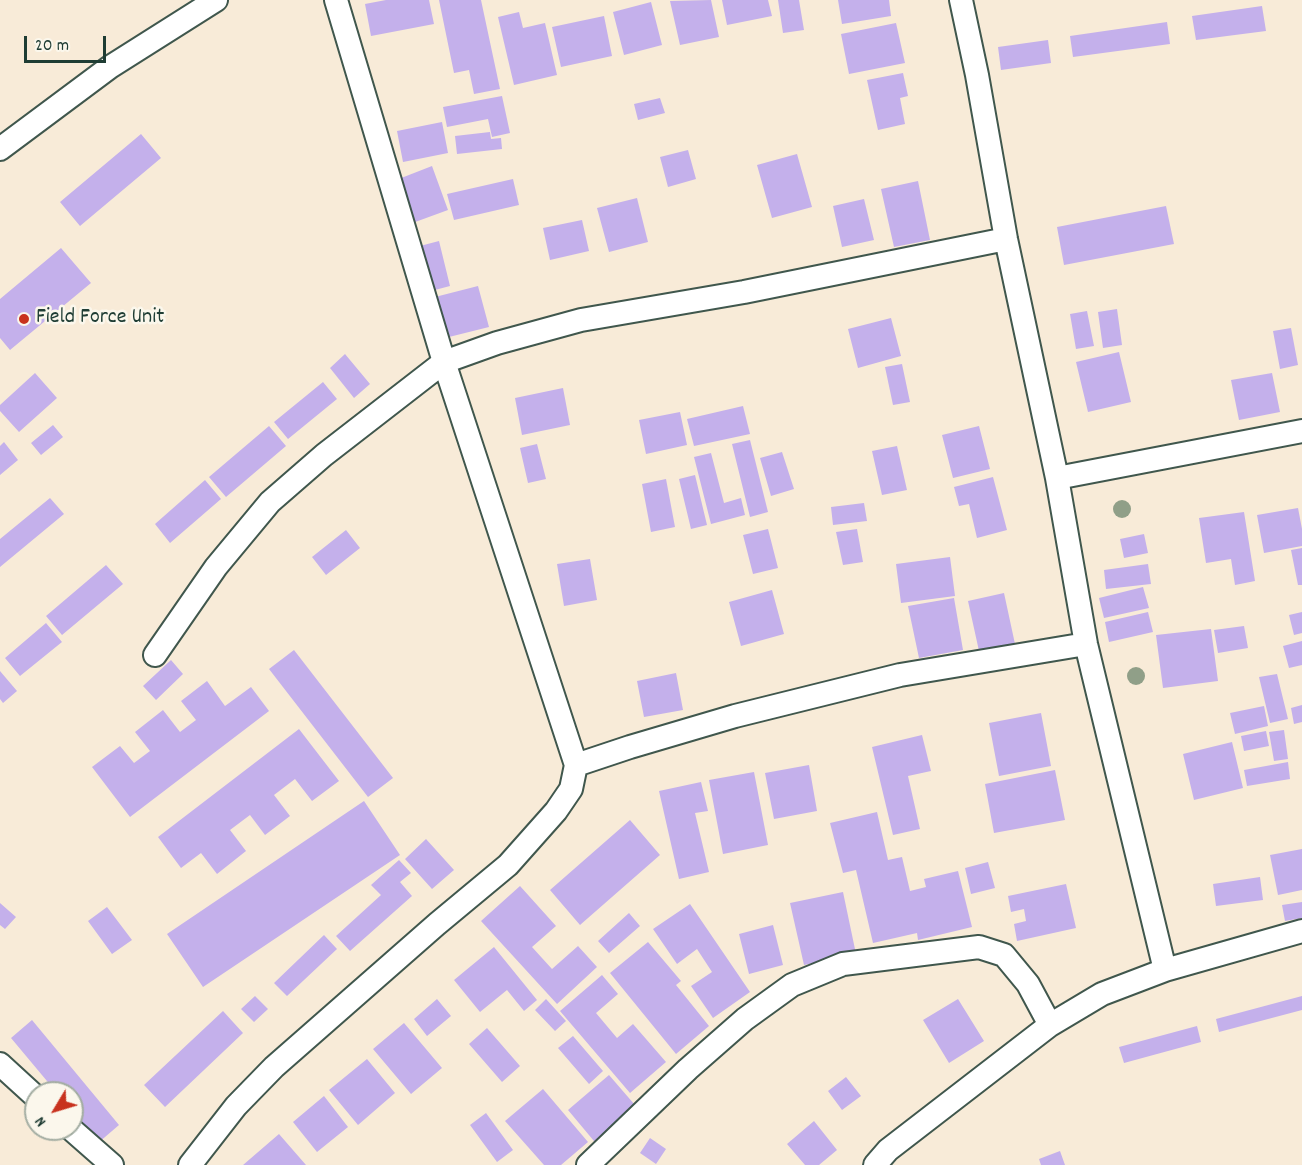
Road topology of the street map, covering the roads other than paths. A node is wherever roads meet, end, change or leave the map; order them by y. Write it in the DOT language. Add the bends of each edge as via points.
graph roads {
  1 [pos="216,0"];
  2 [pos="336,0"];
  3 [pos="961,0"];
  4 [pos="0,148"];
  5 [pos="1005,239"];
  6 [pos="444,362"];
  7 [pos="1302,431"];
  8 [pos="1057,478"];
  9 [pos="1086,644"];
  10 [pos="155,655"];
  11 [pos="576,765"];
  12 [pos="1302,931"];
  13 [pos="1166,970"];
  14 [pos="1050,1025"];
  15 [pos="0,1064"];
  16 [pos="24,1086"];
  17 [pos="84,1140"];
  18 [pos="196,1162"];
  19 [pos="112,1165"];
  20 [pos="588,1165"];
  21 [pos="875,1165"];
  1 -- 4 [label="street" via="110,68"];
  2 -- 6 [label="street"];
  3 -- 5 [label="street"];
  5 -- 6 [label="street" via="744,292 581,320"];
  5 -- 8 [label="street"];
  6 -- 10 [label="street" via="324,454 270,502 216,567"];
  6 -- 11 [label="street"];
  7 -- 8 [label="street"];
  8 -- 9 [label="street"];
  9 -- 11 [label="street" via="900,675 735,716"];
  9 -- 13 [label="street"];
  11 -- 18 [label="street" via="571,789 508,865 274,1067 236,1106"];
  12 -- 13 [label="street"];
  13 -- 14 [label="street" via="1102,994"];
  14 -- 20 [label="street" via="1028,984 1005,955 979,947 843,964 792,985 745,1019"];
  14 -- 21 [label="street" via="888,1150"];
  15 -- 16 [label="street"];
  17 -- 19 [label="street"];
}
